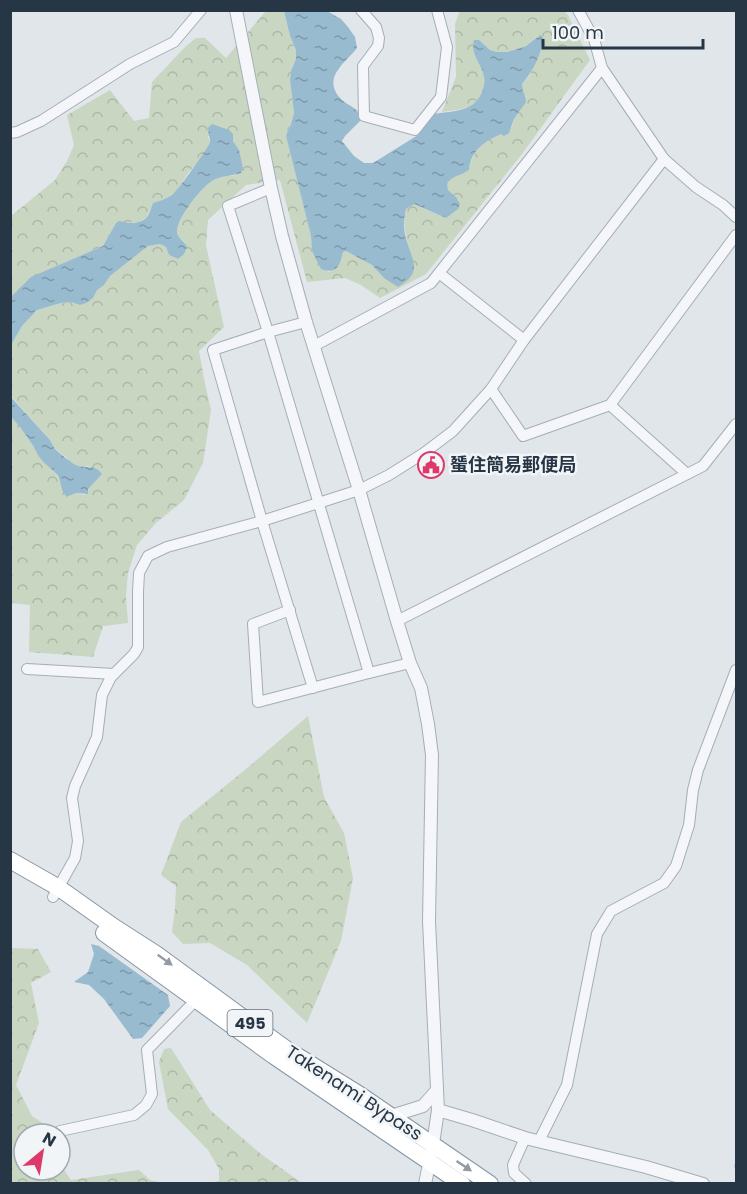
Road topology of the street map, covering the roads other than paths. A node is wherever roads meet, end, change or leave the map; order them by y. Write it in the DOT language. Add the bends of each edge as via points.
graph roads {
  1 [pos="201,10"];
  2 [pos="236,10"];
  3 [pos="361,10"];
  4 [pos="437,10"];
  5 [pos="578,10"];
  6 [pos="602,68"];
  7 [pos="10,133"];
  8 [pos="664,159"];
  9 [pos="271,188"];
  10 [pos="736,217"];
  11 [pos="736,235"];
  12 [pos="439,273"];
  13 [pos="306,322"];
  14 [pos="268,332"];
  15 [pos="524,340"];
  16 [pos="314,346"];
  17 [pos="491,390"];
  18 [pos="610,405"];
  19 [pos="736,424"];
  20 [pos="687,474"];
  21 [pos="359,490"];
  22 [pos="319,503"];
  23 [pos="262,520"];
  24 [pos="290,610"];
  25 [pos="397,621"];
  26 [pos="410,663"];
  27 [pos="27,669"];
  28 [pos="736,670"];
  29 [pos="369,673"];
  30 [pos="114,674"];
  31 [pos="313,688"];
  32 [pos="10,860"];
  33 [pos="10,872"];
  34 [pos="56,892"];
  35 [pos="197,999"];
  36 [pos="437,1090"];
  37 [pos="438,1110"];
  38 [pos="391,1116"];
  39 [pos="72,1128"];
  40 [pos="525,1138"];
  41 [pos="539,1141"];
  42 [pos="433,1144"];
  43 [pos="429,1161"];
  44 [pos="425,1184"];
  45 [pos="462,1184"];
  46 [pos="490,1184"];
  47 [pos="526,1184"];
  48 [pos="703,1184"];
  1 -- 7 [label="street" via="174,42 130,64 41,122"];
  2 -- 9 [label="street"];
  3 -- 4 [label="street" via="376,27 379,38 363,66 364,116 415,130 441,97 447,47"];
  5 -- 6 [label="street" via="594,39"];
  6 -- 8 [label="street"];
  6 -- 12 [label="street"];
  8 -- 10 [label="street"];
  8 -- 15 [label="street"];
  9 -- 13 [label="street"];
  9 -- 14 [label="street" via="228,206"];
  11 -- 18 [label="street"];
  12 -- 15 [label="street"];
  12 -- 16 [label="street" via="431,283"];
  13 -- 14 [label="street"];
  13 -- 16 [label="street"];
  14 -- 22 [label="street"];
  14 -- 23 [label="street" via="213,350"];
  15 -- 17 [label="street"];
  16 -- 21 [label="street"];
  17 -- 18 [label="street" via="523,436"];
  17 -- 21 [label="street" via="453,431 424,453"];
  18 -- 20 [label="street"];
  19 -- 20 [label="street" via="703,466"];
  20 -- 25 [label="street"];
  21 -- 22 [label="street"];
  21 -- 25 [label="street"];
  22 -- 23 [label="street"];
  22 -- 29 [label="street"];
  23 -- 24 [label="street"];
  23 -- 30 [label="street" via="148,556 140,573 138,647"];
  24 -- 31 [label="street"];
  24 -- 31 [label="street" via="253,624 258,702"];
  25 -- 26 [label="street"];
  26 -- 29 [label="street"];
  26 -- 36 [label="street" via="421,688 432,755 429,921"];
  27 -- 30 [label="street"];
  28 -- 41 [label="street" via="698,770 689,825 676,866 664,883 611,911 597,934 567,1085"];
  29 -- 31 [label="street"];
  30 -- 34 [label="street" via="102,695 97,736 72,798 78,841 75,858"];
  32 -- 34 [label="highway, Takenami Bypass / 495"];
  33 -- 34 [label="highway, Takenami Bypass / 495"];
  34 -- 35 [label="highway, Takenami Bypass / 495"];
  34 -- 38 [label="highway, Takenami Bypass / 495, one-way" via="156,954 286,1049"];
  35 -- 39 [label="street" via="147,1050 152,1094 147,1105 134,1115"];
  35 -- 43 [label="highway, Takenami Bypass / 495"];
  36 -- 37 [label="street"];
  36 -- 38 [label="street" via="423,1106"];
  37 -- 40 [label="street"];
  37 -- 42 [label="street"];
  38 -- 42 [label="highway, Takenami Bypass / 495"];
  40 -- 41 [label="street"];
  40 -- 47 [label="street" via="513,1165 514,1173"];
  41 -- 48 [label="street"];
  42 -- 43 [label="street"];
  42 -- 46 [label="highway, Takenami Bypass / 495, one-way"];
  43 -- 44 [label="street"];
  43 -- 45 [label="highway, Takenami Bypass / 495"];
}
